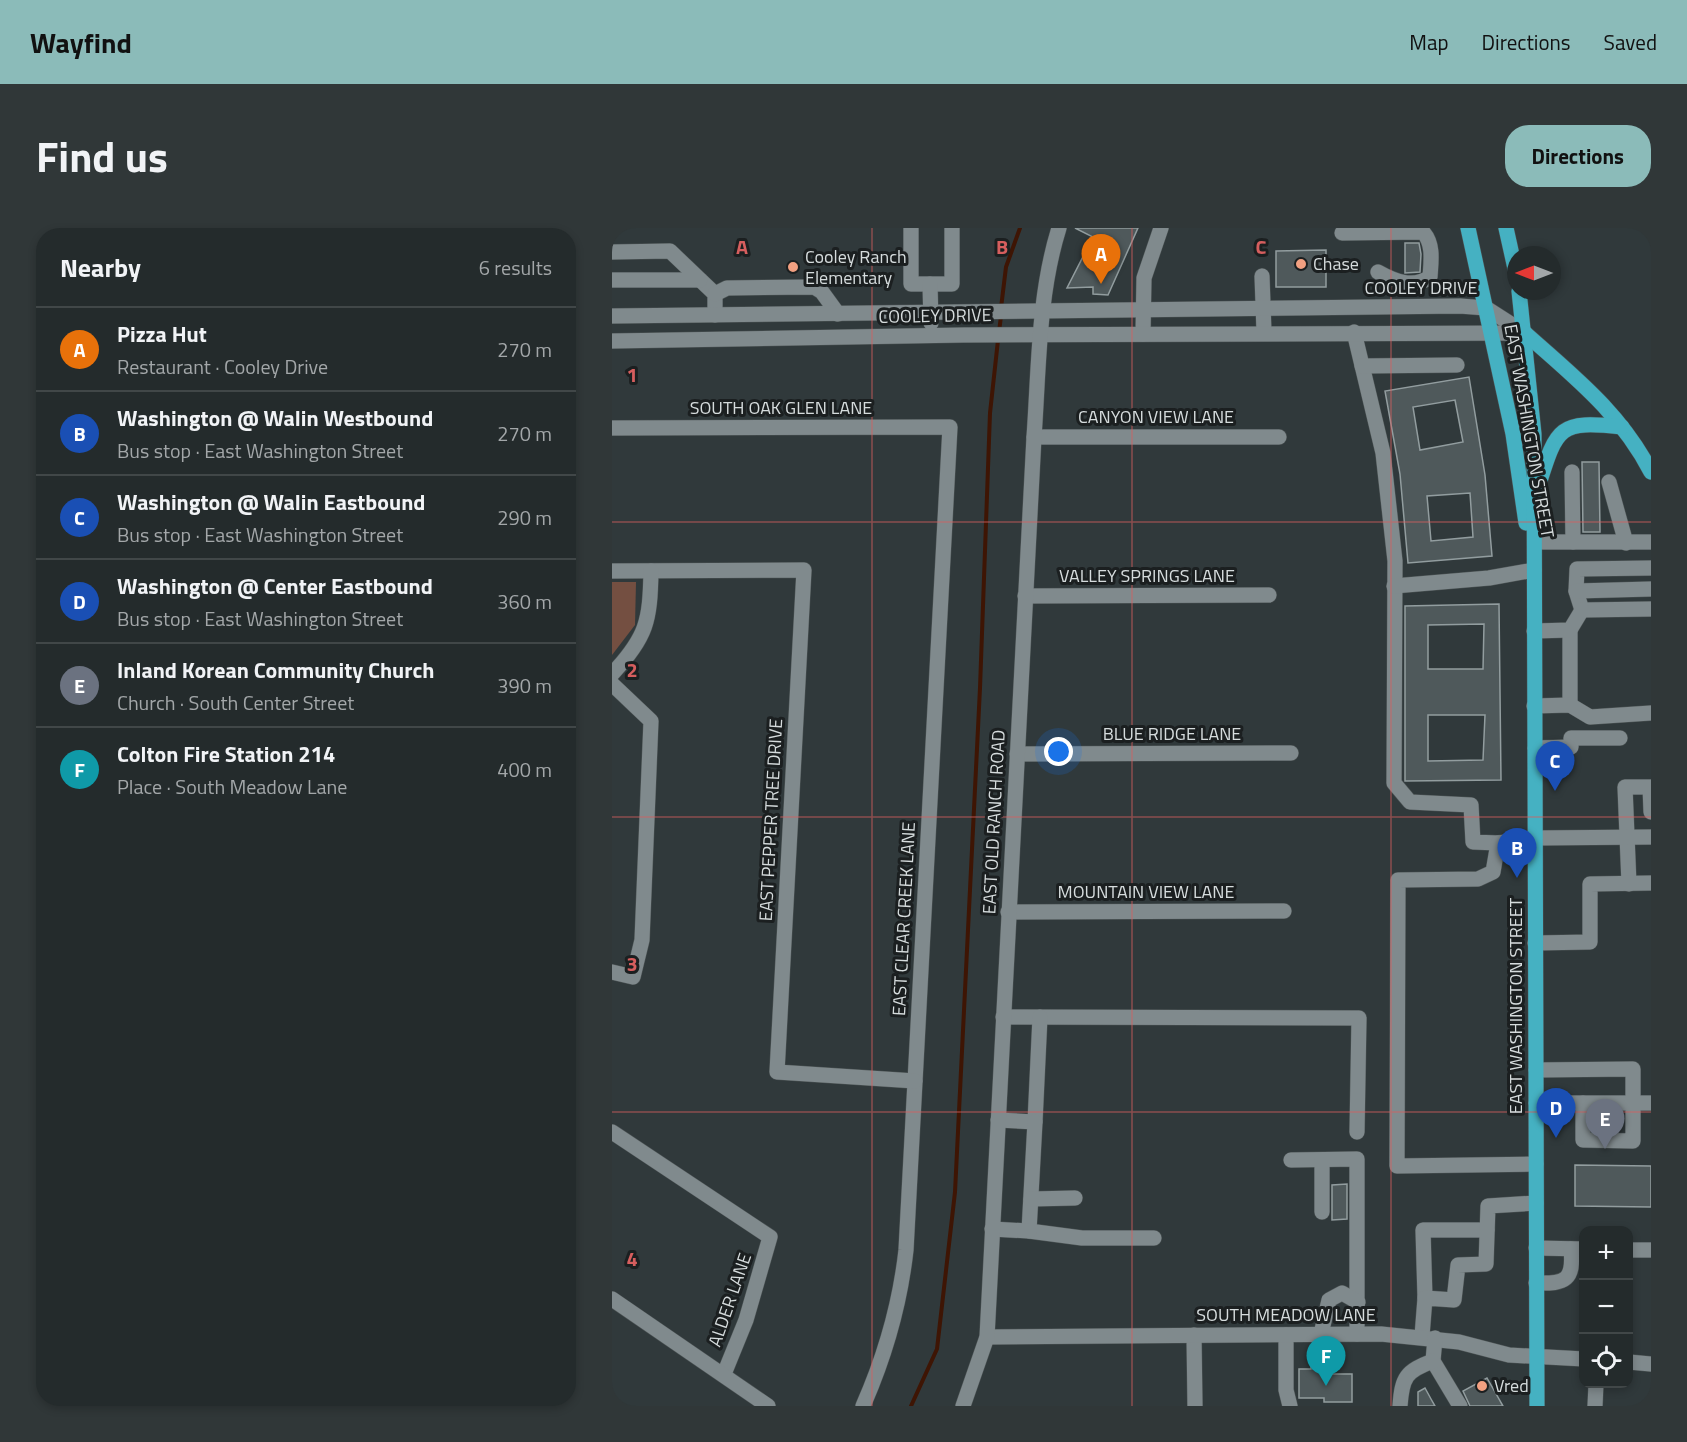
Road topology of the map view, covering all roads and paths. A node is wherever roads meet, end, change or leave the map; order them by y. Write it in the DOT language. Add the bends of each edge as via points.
graph roads {
  1 [pos="911,228"];
  2 [pos="951,228"];
  3 [pos="1059,228"];
  4 [pos="1161,228"];
  5 [pos="1468,228"];
  6 [pos="1506,228"];
  7 [pos="1342,233"];
  8 [pos="1510,246"];
  9 [pos="612,252"];
  10 [pos="1378,272"];
  11 [pos="1262,276"];
  12 [pos="612,280"];
  13 [pos="700,280"];
  14 [pos="930,284"];
  15 [pos="715,294"];
  16 [pos="1520,300"];
  17 [pos="1486,308"];
  18 [pos="1265,309"];
  19 [pos="1043,310"];
  20 [pos="1143,311"];
  21 [pos="931,313"];
  22 [pos="838,314"];
  23 [pos="716,315"];
  24 [pos="612,316"];
  25 [pos="1264,332"];
  26 [pos="1354,332"];
  27 [pos="1492,333"];
  28 [pos="1525,333"];
  29 [pos="1143,334"];
  30 [pos="931,335"];
  31 [pos="1041,335"];
  32 [pos="612,341"];
  33 [pos="1457,365"];
  34 [pos="1362,366"];
  35 [pos="950,427"];
  36 [pos="1622,428"];
  37 [pos="612,429"];
  38 [pos="1034,437"];
  39 [pos="1279,437"];
  40 [pos="1647,456"];
  41 [pos="1572,472"];
  42 [pos="1651,472"];
  43 [pos="1609,482"];
  44 [pos="1534,502"];
  45 [pos="1534,542"];
  46 [pos="1573,542"];
  47 [pos="1651,542"];
  48 [pos="1626,543"];
  49 [pos="1651,568"];
  50 [pos="651,570"];
  51 [pos="1534,570"];
  52 [pos="612,571"];
  53 [pos="1394,586"];
  54 [pos="1651,590"];
  55 [pos="1576,591"];
  56 [pos="1269,595"];
  57 [pos="1025,596"];
  58 [pos="1651,609"];
  59 [pos="1582,610"];
  60 [pos="1570,630"];
  61 [pos="1534,631"];
  62 [pos="612,674"];
  63 [pos="612,684"];
  64 [pos="1570,705"];
  65 [pos="1534,706"];
  66 [pos="1651,713"];
  67 [pos="1620,738"];
  68 [pos="1534,748"];
  69 [pos="1291,753"];
  70 [pos="1017,754"];
  71 [pos="1651,812"];
  72 [pos="1628,837"];
  73 [pos="1651,837"];
  74 [pos="1535,838"];
  75 [pos="1498,843"];
  76 [pos="1651,883"];
  77 [pos="1629,884"];
  78 [pos="1284,911"];
  79 [pos="1008,912"];
  80 [pos="1535,943"];
  81 [pos="612,972"];
  82 [pos="1003,1017"];
  83 [pos="1040,1017"];
  84 [pos="1536,1070"];
  85 [pos="915,1081"];
  86 [pos="1536,1103"];
  87 [pos="1583,1103"];
  88 [pos="1635,1103"];
  89 [pos="1651,1103"];
  90 [pos="998,1120"];
  91 [pos="1035,1122"];
  92 [pos="612,1132"];
  93 [pos="1357,1132"];
  94 [pos="1291,1160"];
  95 [pos="1322,1160"];
  96 [pos="1536,1164"];
  97 [pos="1075,1198"];
  98 [pos="1030,1199"];
  99 [pos="1536,1203"];
  100 [pos="1322,1212"];
  101 [pos="992,1229"];
  102 [pos="1487,1230"];
  103 [pos="1029,1231"];
  104 [pos="1154,1238"];
  105 [pos="1536,1248"];
  106 [pos="1577,1249"];
  107 [pos="1633,1250"];
  108 [pos="1651,1250"];
  109 [pos="1536,1283"];
  110 [pos="1425,1298"];
  111 [pos="612,1299"];
  112 [pos="1358,1302"];
  113 [pos="1321,1334"];
  114 [pos="1357,1334"];
  115 [pos="1194,1335"];
  116 [pos="1286,1335"];
  117 [pos="987,1337"];
  118 [pos="1429,1337"];
  119 [pos="1537,1357"];
  120 [pos="1579,1359"];
  121 [pos="1433,1361"];
  122 [pos="1633,1362"];
  123 [pos="1651,1364"];
  124 [pos="724,1374"];
  125 [pos="1596,1388"];
  126 [pos="768,1406"];
  127 [pos="863,1406"];
  128 [pos="963,1406"];
  129 [pos="1195,1406"];
  130 [pos="1290,1406"];
  131 [pos="1400,1406"];
  132 [pos="1460,1406"];
  133 [pos="1537,1406"];
  134 [pos="1595,1406"];
  1 -- 14 [label="street" via="911,284"];
  2 -- 14 [label="street" via="952,284"];
  3 -- 19 [label="street, EAST OLD RANCH ROAD"];
  4 -- 20 [label="street" via="1144,278"];
  5 -- 17 [label="main road, EAST WASHINGTON STREET"];
  6 -- 8 [label="main road"];
  7 -- 10 [label="street" via="1423,232 1428,237 1430,277 1422,283 1404,283"];
  9 -- 13 [label="street" via="670,251"];
  11 -- 18 [label="street"];
  12 -- 13 [label="street"];
  13 -- 15 [label="street"];
  14 -- 21 [label="street"];
  15 -- 22 [label="street" via="727,288 814,287"];
  15 -- 23 [label="street"];
  16 -- 28 [label="main road, EAST WASHINGTON STREET"];
  17 -- 18 [label="street, COOLEY DRIVE"];
  17 -- 27 [label="main road, EAST WASHINGTON STREET"];
  17 -- 28 [label="street, COOLEY DRIVE"];
  18 -- 20 [label="street, COOLEY DRIVE"];
  18 -- 25 [label="street"];
  19 -- 20 [label="street, COOLEY DRIVE"];
  19 -- 21 [label="street, COOLEY DRIVE"];
  19 -- 31 [label="street, EAST OLD RANCH ROAD"];
  20 -- 29 [label="street"];
  21 -- 22 [label="street, COOLEY DRIVE"];
  21 -- 30 [label="street"];
  22 -- 23 [label="street, COOLEY DRIVE"];
  23 -- 24 [label="street, COOLEY DRIVE"];
  25 -- 26 [label="street, COOLEY DRIVE"];
  25 -- 29 [label="street, COOLEY DRIVE"];
  26 -- 27 [label="street, COOLEY DRIVE"];
  26 -- 34 [label="street"];
  27 -- 28 [label="street, COOLEY DRIVE"];
  27 -- 51 [label="main road, EAST WASHINGTON STREET" via="1513,434"];
  28 -- 36 [label="main road" via="1590,388"];
  28 -- 44 [label="main road, EAST WASHINGTON STREET" via="1534,434"];
  29 -- 31 [label="street, COOLEY DRIVE"];
  30 -- 31 [label="street, COOLEY DRIVE"];
  30 -- 32 [label="street, COOLEY DRIVE"];
  31 -- 38 [label="street, EAST OLD RANCH ROAD"];
  33 -- 34 [label="street"];
  34 -- 53 [label="street" via="1383,453 1395,561"];
  35 -- 37 [label="street, SOUTH OAK GLEN LANE"];
  35 -- 85 [label="street, EAST CLEAR CREEK LANE"];
  36 -- 40 [label="main road"];
  36 -- 44 [label="main road" via="1581,423 1564,430 1550,450"];
  38 -- 39 [label="street, CANYON VIEW LANE"];
  38 -- 57 [label="street, EAST OLD RANCH ROAD"];
  40 -- 42 [label="main road"];
  41 -- 46 [label="street"];
  43 -- 48 [label="street"];
  44 -- 45 [label="main road, EAST WASHINGTON STREET"];
  45 -- 46 [label="street"];
  45 -- 51 [label="main road, EAST WASHINGTON STREET"];
  46 -- 48 [label="street"];
  47 -- 48 [label="street"];
  49 -- 55 [label="street" via="1577,569"];
  50 -- 52 [label="street"];
  50 -- 62 [label="street" via="651,607 642,636"];
  50 -- 85 [label="street, EAST PEPPER TREE DRIVE" via="804,570 777,1072"];
  51 -- 53 [label="street"];
  51 -- 61 [label="main road, EAST WASHINGTON STREET"];
  53 -- 75 [label="street" via="1394,783 1410,802 1471,805 1473,842"];
  54 -- 55 [label="street"];
  55 -- 59 [label="street"];
  56 -- 57 [label="street, VALLEY SPRINGS LANE"];
  57 -- 70 [label="street, EAST OLD RANCH ROAD"];
  58 -- 59 [label="street"];
  59 -- 60 [label="street"];
  60 -- 61 [label="street"];
  60 -- 64 [label="street"];
  61 -- 65 [label="main road, EAST WASHINGTON STREET"];
  63 -- 81 [label="street" via="651,721 642,940 633,977"];
  64 -- 65 [label="street"];
  64 -- 66 [label="street" via="1590,717"];
  65 -- 68 [label="main road, EAST WASHINGTON STREET"];
  67 -- 68 [label="street" via="1571,738 1571,747"];
  68 -- 74 [label="main road, EAST WASHINGTON STREET"];
  69 -- 70 [label="street, BLUE RIDGE LANE"];
  70 -- 79 [label="street, EAST OLD RANCH ROAD"];
  71 -- 72 [label="street" via="1650,787 1625,787"];
  72 -- 73 [label="street"];
  72 -- 74 [label="street"];
  72 -- 77 [label="street"];
  74 -- 75 [label="street"];
  74 -- 80 [label="main road, EAST WASHINGTON STREET"];
  75 -- 96 [label="street" via="1492,872 1485,877 1398,880 1397,1166"];
  76 -- 77 [label="street"];
  77 -- 80 [label="street" via="1590,884 1590,942"];
  78 -- 79 [label="street, MOUNTAIN VIEW LANE"];
  79 -- 82 [label="street, EAST OLD RANCH ROAD"];
  80 -- 84 [label="main road, EAST WASHINGTON STREET"];
  82 -- 83 [label="street"];
  82 -- 90 [label="street, EAST OLD RANCH ROAD"];
  83 -- 91 [label="street"];
  83 -- 93 [label="street" via="1359,1018"];
  84 -- 86 [label="main road, EAST WASHINGTON STREET"];
  84 -- 88 [label="street" via="1633,1069"];
  85 -- 127 [label="street, EAST CLEAR CREEK LANE" via="902,1288 882,1361"];
  86 -- 87 [label="street"];
  86 -- 96 [label="main road, EAST WASHINGTON STREET"];
  87 -- 88 [label="street"];
  87 -- 88 [label="street" via="1583,1140 1634,1141"];
  88 -- 89 [label="street"];
  90 -- 91 [label="street"];
  90 -- 101 [label="street, EAST OLD RANCH ROAD"];
  91 -- 98 [label="street"];
  92 -- 124 [label="street, ALDER LANE" via="771,1237 746,1320"];
  94 -- 95 [label="street"];
  95 -- 100 [label="street"];
  95 -- 112 [label="street" via="1357,1159"];
  96 -- 99 [label="main road, EAST WASHINGTON STREET"];
  97 -- 98 [label="street"];
  98 -- 103 [label="street"];
  99 -- 102 [label="street" via="1488,1206"];
  99 -- 105 [label="main road, EAST WASHINGTON STREET"];
  101 -- 103 [label="street"];
  101 -- 117 [label="street, EAST OLD RANCH ROAD"];
  102 -- 110 [label="street" via="1486,1264 1458,1265 1454,1300"];
  102 -- 110 [label="street" via="1424,1230"];
  103 -- 104 [label="street" via="1082,1238"];
  105 -- 106 [label="street"];
  105 -- 109 [label="main road, EAST WASHINGTON STREET"];
  106 -- 109 [label="street" via="1570,1275 1558,1284"];
  107 -- 108 [label="street"];
  109 -- 119 [label="main road, EAST WASHINGTON STREET"];
  110 -- 118 [label="street"];
  111 -- 124 [label="street"];
  112 -- 113 [label="street" via="1342,1293 1329,1300"];
  112 -- 114 [label="street"];
  113 -- 114 [label="street, SOUTH MEADOW LANE"];
  113 -- 116 [label="street, SOUTH MEADOW LANE"];
  114 -- 118 [label="street, SOUTH MEADOW LANE"];
  115 -- 116 [label="street, SOUTH MEADOW LANE"];
  115 -- 117 [label="street, SOUTH MEADOW LANE"];
  115 -- 129 [label="street"];
  116 -- 130 [label="street" via="1286,1390"];
  117 -- 128 [label="street, EAST OLD RANCH ROAD"];
  118 -- 119 [label="street, SOUTH MEADOW LANE" via="1509,1355"];
  118 -- 121 [label="street"];
  119 -- 120 [label="street, SOUTH MEADOW LANE"];
  119 -- 133 [label="main road, EAST WASHINGTON STREET"];
  121 -- 131 [label="street" via="1411,1369 1401,1386"];
  121 -- 132 [label="street"];
  122 -- 123 [label="street"];
  124 -- 126 [label="street"];
  125 -- 134 [label="street"];
}
